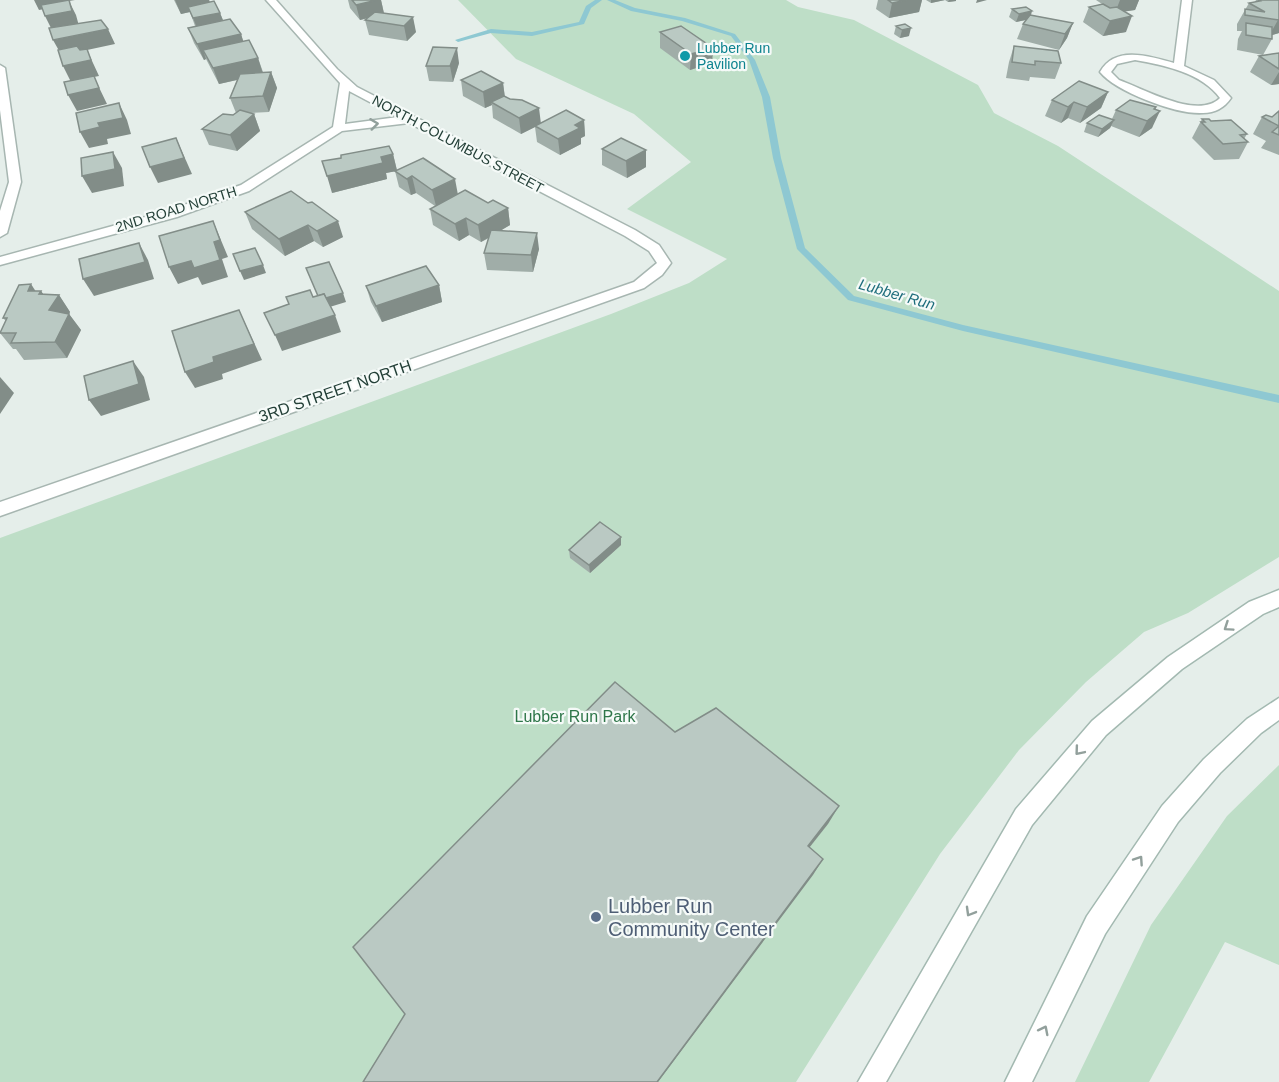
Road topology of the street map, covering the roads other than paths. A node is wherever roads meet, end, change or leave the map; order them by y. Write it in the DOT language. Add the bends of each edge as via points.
graph roads {
  1 [pos="271,0"];
  2 [pos="1187,0"];
  3 [pos="0,68"];
  4 [pos="1178,69"];
  5 [pos="345,82"];
  6 [pos="410,120"];
  7 [pos="339,128"];
  8 [pos="0,233"];
  9 [pos="0,261"];
  10 [pos="664,263"];
  11 [pos="0,509"];
  12 [pos="1279,587"];
  13 [pos="1279,598"];
  14 [pos="1256,608"];
  15 [pos="1279,708"];
  16 [pos="871,1082"];
  17 [pos="1018,1082"];
  1 -- 5 [label="street, NORTH COLUMBUS STREET"];
  2 -- 4 [label="street"];
  3 -- 8 [label="street" via="15,182"];
  4 -- 4 [label="street" via="1135,57 1108,64 1105,72 1115,82 1182,108 1204,110 1226,98 1220,87"];
  5 -- 6 [label="street, NORTH COLUMBUS STREET"];
  5 -- 7 [label="street"];
  7 -- 6 [label="street, 2ND ROAD NORTH, one-way"];
  6 -- 10 [label="street, NORTH COLUMBUS STREET" via="630,233 654,248"];
  7 -- 9 [label="street, 2ND ROAD NORTH" via="245,188 172,213"];
  10 -- 11 [label="street, 3RD STREET NORTH" via="639,285"];
  12 -- 14 [label="street"];
  13 -- 14 [label="street"];
  14 -- 16 [label="street, one-way" via="1174,663 1099,728 1024,817"];
  17 -- 15 [label="street, one-way" via="1096,926 1170,814 1212,766"];
}
